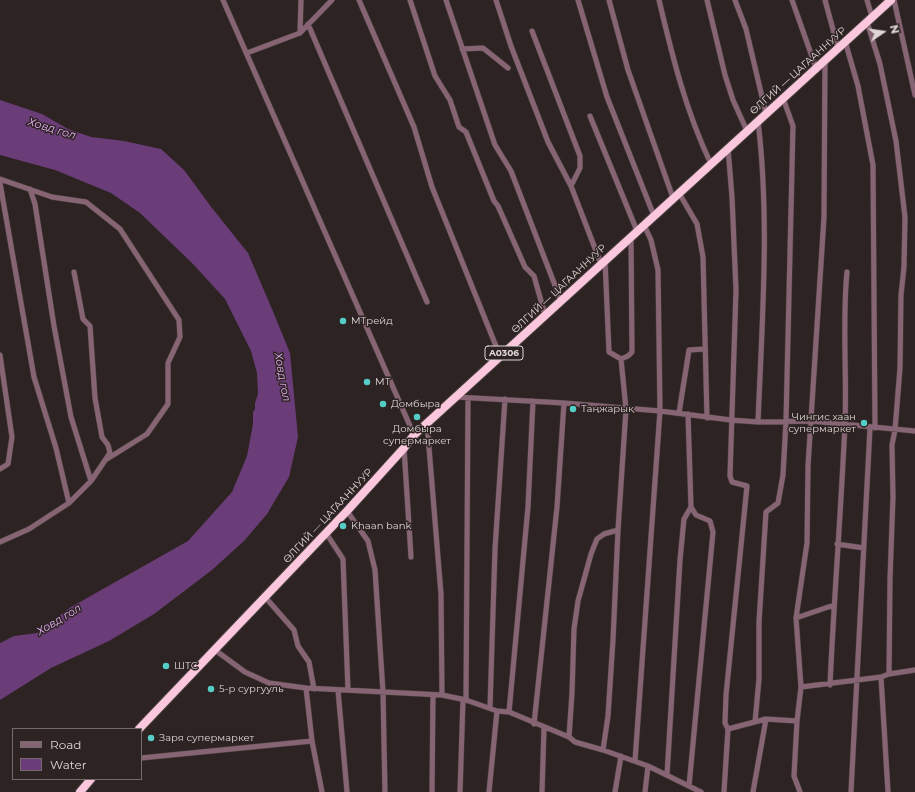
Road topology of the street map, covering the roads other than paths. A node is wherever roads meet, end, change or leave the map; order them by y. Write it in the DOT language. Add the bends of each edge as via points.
graph roads {
  1 [pos="223,0"];
  2 [pos="301,0"];
  3 [pos="332,0"];
  4 [pos="359,0"];
  5 [pos="410,0"];
  6 [pos="446,0"];
  7 [pos="496,0"];
  8 [pos="578,0"];
  9 [pos="609,0"];
  10 [pos="659,0"];
  11 [pos="707,0"];
  12 [pos="735,0"];
  13 [pos="792,0"];
  14 [pos="825,0"];
  15 [pos="867,0"];
  16 [pos="891,0"];
  17 [pos="894,0"];
  18 [pos="869,19"];
  19 [pos="308,24"];
  20 [pos="532,31"];
  21 [pos="300,33"];
  22 [pos="845,41"];
  23 [pos="838,48"];
  24 [pos="462,49"];
  25 [pos="247,53"];
  26 [pos="826,59"];
  27 [pos="508,68"];
  28 [pos="816,68"];
  29 [pos="915,95"];
  30 [pos="784,98"];
  31 [pos="766,114"];
  32 [pos="590,116"];
  33 [pos="758,121"];
  34 [pos="747,131"];
  35 [pos="728,148"];
  36 [pos="711,164"];
  37 [pos="0,178"];
  38 [pos="0,183"];
  39 [pos="571,186"];
  40 [pos="30,189"];
  41 [pos="676,196"];
  42 [pos="654,216"];
  43 [pos="644,225"];
  44 [pos="634,234"];
  45 [pos="603,262"];
  46 [pos="74,272"];
  47 [pos="847,272"];
  48 [pos="561,301"];
  49 [pos="427,302"];
  50 [pos="546,315"];
  51 [pos="704,349"];
  52 [pos="0,355"];
  53 [pos="500,356"];
  54 [pos="621,359"];
  55 [pos="456,397"];
  56 [pos="468,398"];
  57 [pos="505,399"];
  58 [pos="533,401"];
  59 [pos="564,403"];
  60 [pos="626,408"];
  61 [pos="660,411"];
  62 [pos="679,413"];
  63 [pos="688,414"];
  64 [pos="707,418"];
  65 [pos="731,420"];
  66 [pos="786,421"];
  67 [pos="811,421"];
  68 [pos="758,422"];
  69 [pos="428,423"];
  70 [pos="844,424"];
  71 [pos="872,428"];
  72 [pos="895,430"];
  73 [pos="915,431"];
  74 [pos="414,435"];
  75 [pos="404,448"];
  76 [pos="107,459"];
  77 [pos="0,469"];
  78 [pos="91,481"];
  79 [pos="69,503"];
  80 [pos="691,507"];
  81 [pos="347,512"];
  82 [pos="618,530"];
  83 [pos="326,533"];
  84 [pos="0,542"];
  85 [pos="837,544"];
  86 [pos="864,548"];
  87 [pos="411,557"];
  88 [pos="265,597"];
  89 [pos="834,605"];
  90 [pos="796,618"];
  91 [pos="215,650"];
  92 [pos="915,670"];
  93 [pos="889,674"];
  94 [pos="882,677"];
  95 [pos="858,680"];
  96 [pos="830,684"];
  97 [pos="801,687"];
  98 [pos="306,688"];
  99 [pos="314,688"];
  100 [pos="338,690"];
  101 [pos="348,690"];
  102 [pos="383,692"];
  103 [pos="433,695"];
  104 [pos="442,695"];
  105 [pos="464,700"];
  106 [pos="490,708"];
  107 [pos="497,711"];
  108 [pos="509,712"];
  109 [pos="766,719"];
  110 [pos="797,721"];
  111 [pos="755,722"];
  112 [pos="534,724"];
  113 [pos="140,728"];
  114 [pos="544,728"];
  115 [pos="728,729"];
  116 [pos="568,737"];
  117 [pos="312,741"];
  118 [pos="603,750"];
  119 [pos="621,756"];
  120 [pos="142,758"];
  121 [pos="635,761"];
  122 [pos="648,766"];
  123 [pos="667,775"];
  124 [pos="90,780"];
  125 [pos="688,785"];
  126 [pos="80,792"];
  127 [pos="322,792"];
  128 [pos="347,792"];
  129 [pos="385,792"];
  130 [pos="432,792"];
  131 [pos="460,792"];
  132 [pos="489,792"];
  133 [pos="542,792"];
  134 [pos="616,792"];
  135 [pos="645,792"];
  136 [pos="684,792"];
  137 [pos="701,792"];
  138 [pos="724,792"];
  139 [pos="754,792"];
  140 [pos="800,792"];
  141 [pos="851,792"];
  142 [pos="888,792"];
  1 -- 25 [label="street"];
  2 -- 21 [label="street"];
  3 -- 19 [label="street"];
  4 -- 53 [label="street" via="414,127 432,187"];
  5 -- 50 [label="street" via="435,76 450,100 459,127 466,132 525,267 534,276"];
  6 -- 24 [label="street"];
  7 -- 39 [label="street" via="548,142"];
  8 -- 42 [label="street" via="607,97"];
  9 -- 41 [label="street" via="628,70"];
  10 -- 36 [label="street" via="666,34 688,104"];
  11 -- 34 [label="street" via="733,100"];
  12 -- 31 [label="street" via="746,29"];
  13 -- 28 [label="street"];
  14 -- 23 [label="street"];
  15 -- 18 [label="street"];
  16 -- 18 [label="highway, ӨЛГИЙ — ЦАГААННУУР / A0306"];
  17 -- 29 [label="street"];
  18 -- 22 [label="highway, ӨЛГИЙ — ЦАГААННУУР / A0306"];
  18 -- 72 [label="street" via="896,141 905,217"];
  19 -- 21 [label="street"];
  19 -- 49 [label="street"];
  20 -- 39 [label="street" via="580,156 580,168"];
  21 -- 25 [label="street"];
  22 -- 23 [label="highway, ӨЛГИЙ — ЦАГААННУУР / A0306"];
  22 -- 71 [label="street" via="858,86 873,165"];
  23 -- 26 [label="highway, ӨЛГИЙ — ЦАГААННУУР / A0306"];
  24 -- 27 [label="street" via="483,48"];
  24 -- 48 [label="street" via="495,145 511,171"];
  25 -- 74 [label="street"];
  26 -- 28 [label="highway, ӨЛГИЙ — ЦАГААННУУР / A0306"];
  26 -- 67 [label="street" via="824,218"];
  28 -- 30 [label="highway, ӨЛГИЙ — ЦАГААННУУР / A0306"];
  30 -- 31 [label="highway, ӨЛГИЙ — ЦАГААННУУР / A0306"];
  30 -- 66 [label="street" via="793,126"];
  31 -- 33 [label="highway, ӨЛГИЙ — ЦАГААННУУР / A0306"];
  32 -- 44 [label="street"];
  33 -- 34 [label="highway, ӨЛГИЙ — ЦАГААННУУР / A0306"];
  33 -- 68 [label="street" via="762,154 764,246"];
  34 -- 35 [label="highway, ӨЛГИЙ — ЦАГААННУУР / A0306"];
  35 -- 36 [label="highway, ӨЛГИЙ — ЦАГААННУУР / A0306"];
  35 -- 65 [label="street" via="736,290"];
  36 -- 41 [label="highway, ӨЛГИЙ — ЦАГААННУУР / A0306"];
  37 -- 40 [label="street"];
  38 -- 79 [label="street" via="34,377 56,448"];
  39 -- 45 [label="street"];
  40 -- 76 [label="street" via="52,197 86,202 120,229 179,320 180,337 168,363 168,404 147,434"];
  40 -- 78 [label="street" via="35,204 71,417"];
  41 -- 42 [label="highway, ӨЛГИЙ — ЦАГААННУУР / A0306"];
  41 -- 51 [label="street" via="697,224 703,257"];
  42 -- 43 [label="highway, ӨЛГИЙ — ЦАГААННУУР / A0306"];
  43 -- 44 [label="highway, ӨЛГИЙ — ЦАГААННУУР / A0306"];
  43 -- 61 [label="street" via="651,240 658,270"];
  44 -- 45 [label="highway, ӨЛГИЙ — ЦАГААННУУР / A0306"];
  44 -- 54 [label="street" via="632,352"];
  45 -- 48 [label="highway, ӨЛГИЙ — ЦАГААННУУР / A0306"];
  45 -- 54 [label="street" via="609,352"];
  46 -- 76 [label="street" via="83,319 90,326 95,398 102,437 110,453"];
  47 -- 70 [label="street" via="844,299"];
  48 -- 50 [label="highway, ӨЛГИЙ — ЦАГААННУУР / A0306"];
  50 -- 53 [label="highway, ӨЛГИЙ — ЦАГААННУУР / A0306"];
  51 -- 62 [label="street" via="689,350"];
  51 -- 64 [label="street"];
  52 -- 77 [label="street" via="12,436 8,464"];
  53 -- 55 [label="highway, ӨЛГИЙ — ЦАГААННУУР / A0306"];
  54 -- 60 [label="street"];
  55 -- 56 [label="street"];
  55 -- 69 [label="highway, ӨЛГИЙ — ЦАГААННУУР / A0306"];
  56 -- 57 [label="street"];
  56 -- 105 [label="street"];
  57 -- 58 [label="street"];
  57 -- 106 [label="street" via="495,549"];
  58 -- 59 [label="street"];
  58 -- 108 [label="street" via="528,507"];
  59 -- 60 [label="street"];
  59 -- 112 [label="street" via="555,522"];
  60 -- 61 [label="street"];
  60 -- 82 [label="street"];
  61 -- 62 [label="street"];
  61 -- 121 [label="street"];
  62 -- 63 [label="street"];
  63 -- 64 [label="street"];
  63 -- 80 [label="street"];
  64 -- 65 [label="street"];
  65 -- 68 [label="street"];
  65 -- 115 [label="street" via="730,476 732,482 746,486 726,695 725,722"];
  66 -- 67 [label="street"];
  66 -- 68 [label="street"];
  66 -- 111 [label="street" via="783,475 778,503 766,512"];
  67 -- 70 [label="street"];
  67 -- 90 [label="street" via="807,543"];
  69 -- 74 [label="highway, ӨЛГИЙ — ЦАГААННУУР / A0306"];
  69 -- 104 [label="street" via="441,594"];
  70 -- 71 [label="street"];
  70 -- 85 [label="street"];
  71 -- 72 [label="street"];
  71 -- 86 [label="street"];
  72 -- 73 [label="street"];
  72 -- 93 [label="street" via="892,445 894,497"];
  74 -- 75 [label="highway, ӨЛГИЙ — ЦАГААННУУР / A0306"];
  75 -- 81 [label="highway, ӨЛГИЙ — ЦАГААННУУР / A0306"];
  75 -- 87 [label="street"];
  76 -- 78 [label="street"];
  78 -- 79 [label="street"];
  79 -- 84 [label="street" via="29,530"];
  80 -- 123 [label="street" via="684,519 680,560"];
  80 -- 125 [label="street" via="696,515 710,521 713,532"];
  81 -- 83 [label="highway, ӨЛГИЙ — ЦАГААННУУР / A0306"];
  81 -- 102 [label="street" via="368,541 373,556"];
  82 -- 116 [label="street" via="597,539 578,601"];
  82 -- 118 [label="street" via="608,716"];
  83 -- 88 [label="highway, ӨЛГИЙ — ЦАГААННУУР / A0306"];
  83 -- 101 [label="street" via="343,559"];
  85 -- 86 [label="street"];
  85 -- 89 [label="street"];
  86 -- 95 [label="street"];
  88 -- 91 [label="highway, ӨЛГИЙ — ЦАГААННУУР / A0306"];
  88 -- 99 [label="street" via="294,630 298,646 309,662"];
  89 -- 90 [label="street"];
  89 -- 96 [label="street"];
  90 -- 97 [label="street"];
  91 -- 98 [label="street" via="258,679"];
  91 -- 113 [label="highway, ӨЛГИЙ — ЦАГААННУУР / A0306"];
  92 -- 93 [label="street"];
  93 -- 94 [label="street"];
  94 -- 95 [label="street"];
  94 -- 142 [label="street"];
  95 -- 96 [label="street"];
  95 -- 141 [label="street"];
  96 -- 97 [label="street"];
  97 -- 110 [label="street"];
  98 -- 99 [label="street"];
  98 -- 117 [label="street"];
  99 -- 100 [label="street"];
  100 -- 101 [label="street"];
  100 -- 128 [label="street"];
  101 -- 102 [label="street"];
  102 -- 103 [label="street"];
  102 -- 129 [label="street"];
  103 -- 104 [label="street"];
  103 -- 130 [label="street"];
  104 -- 105 [label="street"];
  105 -- 106 [label="street"];
  105 -- 131 [label="street"];
  106 -- 107 [label="street"];
  107 -- 108 [label="street"];
  107 -- 132 [label="street"];
  108 -- 112 [label="street"];
  109 -- 110 [label="street"];
  109 -- 111 [label="street"];
  109 -- 139 [label="street"];
  110 -- 140 [label="street" via="794,776"];
  111 -- 115 [label="street"];
  112 -- 114 [label="street"];
  114 -- 116 [label="street"];
  114 -- 133 [label="street"];
  115 -- 138 [label="street"];
  116 -- 118 [label="street" via="575,742"];
  117 -- 120 [label="street"];
  117 -- 127 [label="street"];
  118 -- 119 [label="street"];
  119 -- 121 [label="street"];
  119 -- 134 [label="street"];
  121 -- 122 [label="street"];
  122 -- 123 [label="street"];
  122 -- 135 [label="street"];
  123 -- 125 [label="street"];
  124 -- 126 [label="highway"];
  125 -- 136 [label="street"];
  125 -- 137 [label="street"];
}
